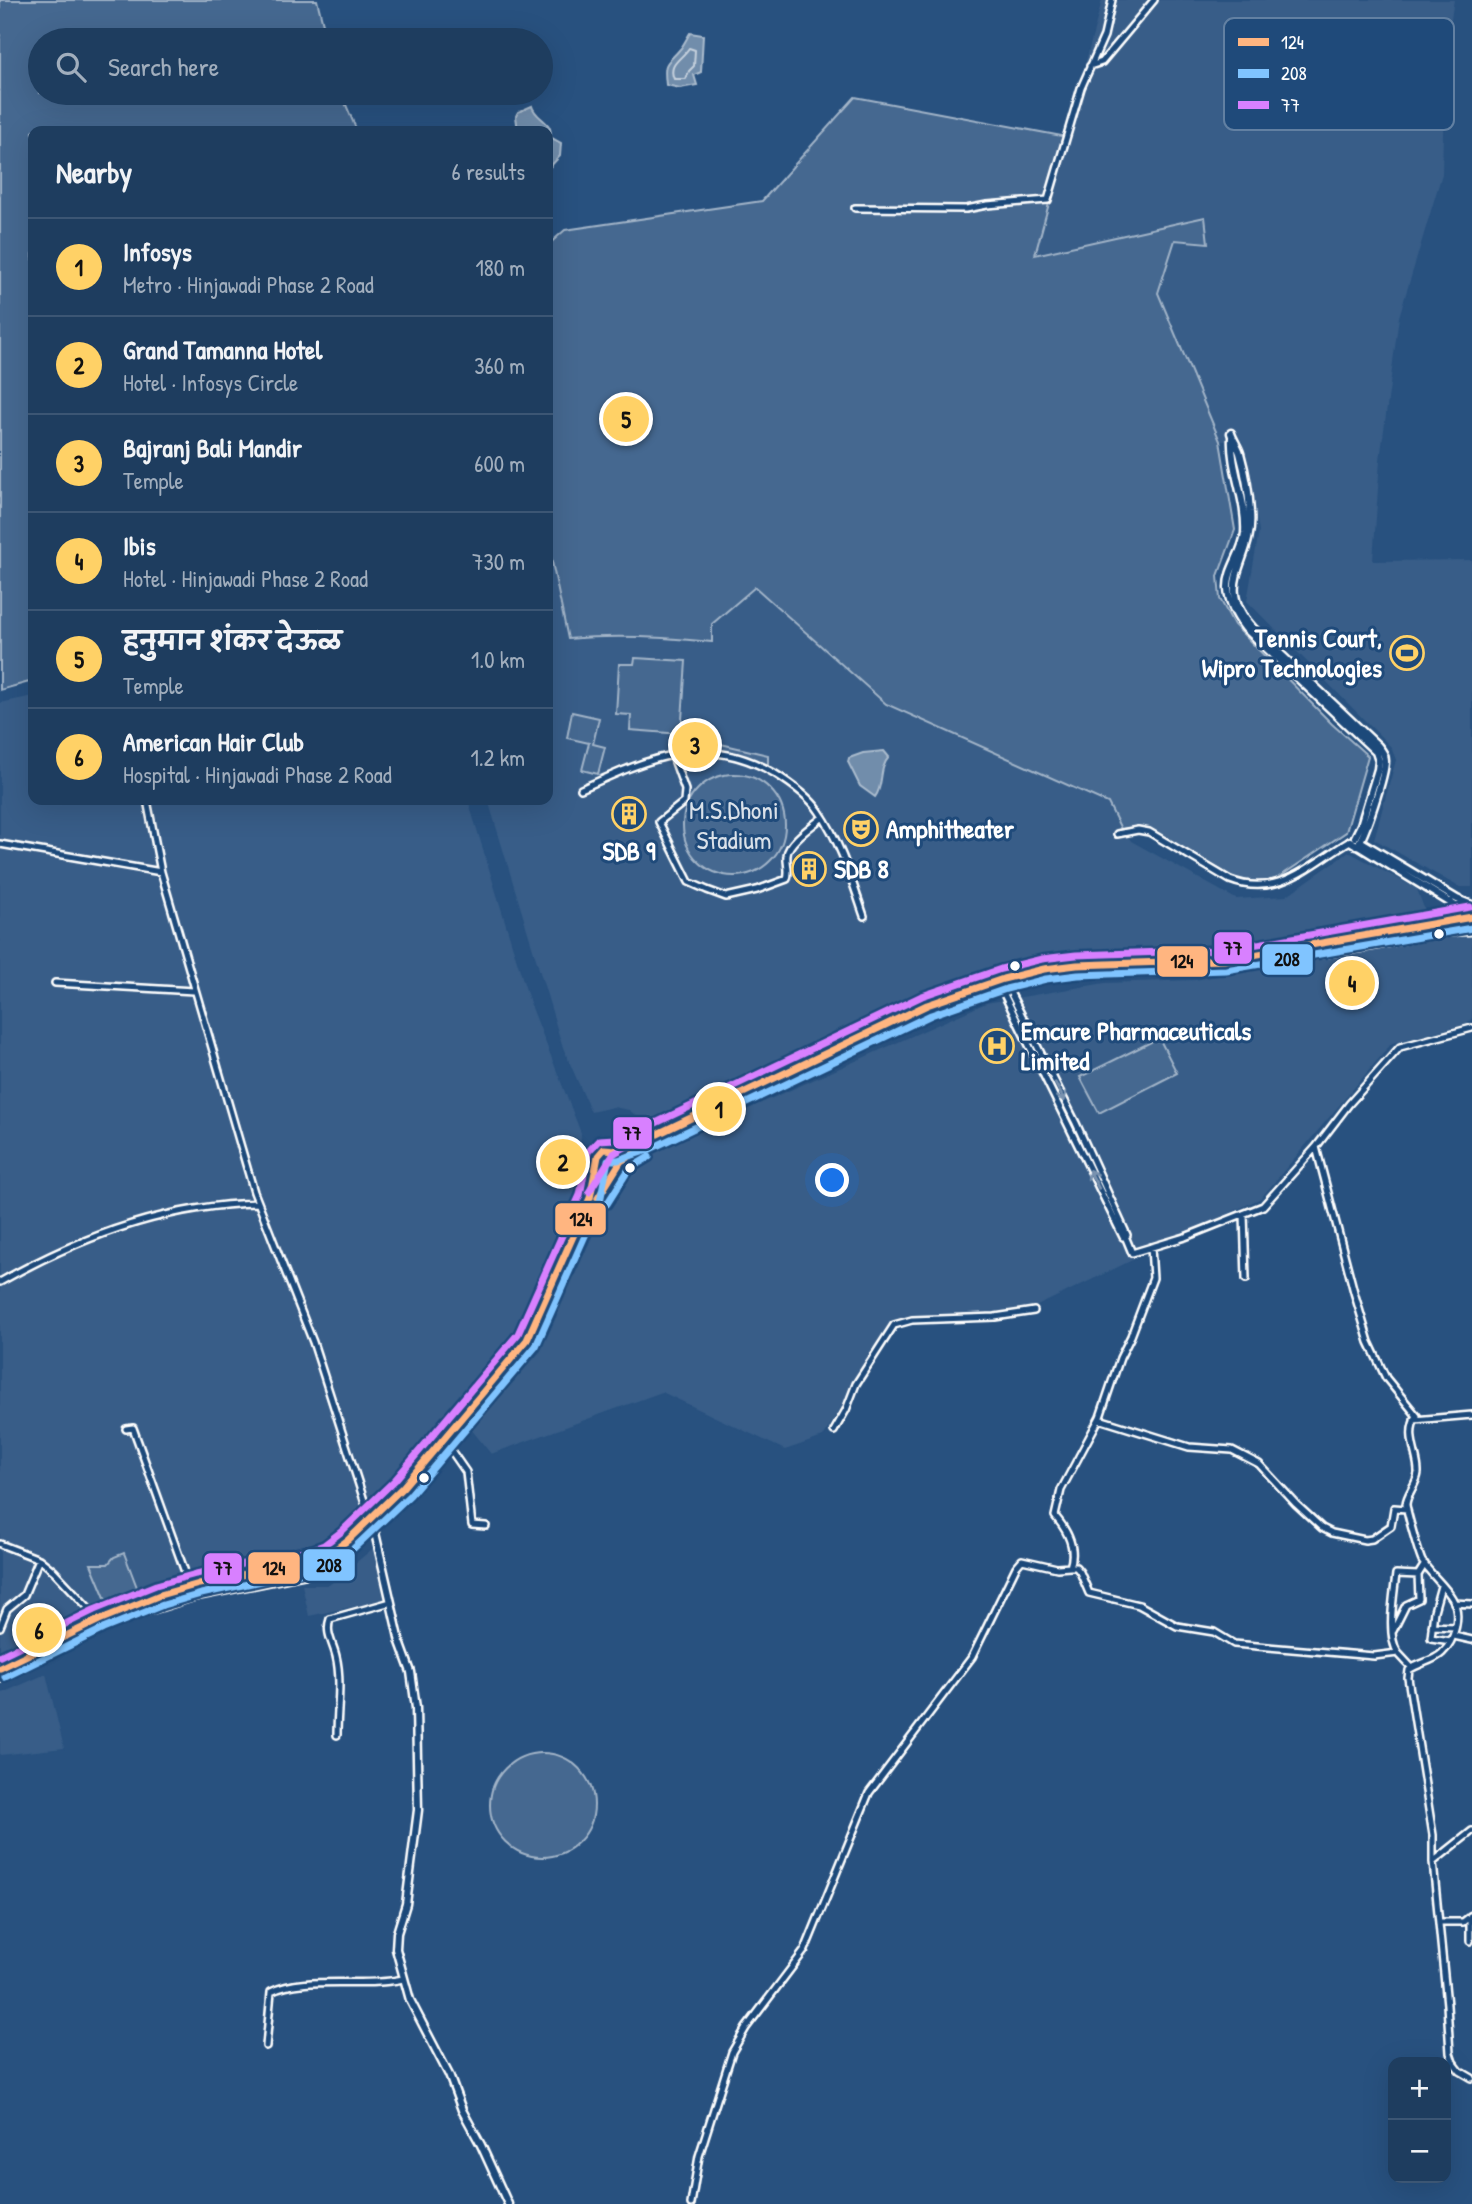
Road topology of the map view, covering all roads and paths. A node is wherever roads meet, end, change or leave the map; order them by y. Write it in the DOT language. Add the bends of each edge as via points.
graph roads {
  1 [pos="1112,0"];
  2 [pos="1154,0"];
  3 [pos="1104,36"];
  4 [pos="1118,41"];
  5 [pos="1090,66"];
  6 [pos="855,208"];
  7 [pos="1232,435"];
  8 [pos="673,754"];
  9 [pos="580,789"];
  10 [pos="148,805"];
  11 [pos="822,817"];
  12 [pos="1117,834"];
  13 [pos="1356,842"];
  14 [pos="0,844"];
  15 [pos="161,872"];
  16 [pos="1451,901"];
  17 [pos="1472,905"];
  18 [pos="864,916"];
  19 [pos="1472,916"];
  20 [pos="1446,922"];
  21 [pos="1472,930"];
  22 [pos="55,983"];
  23 [pos="1002,983"];
  24 [pos="194,991"];
  25 [pos="1472,1027"];
  26 [pos="1316,1147"];
  27 [pos="617,1150"];
  28 [pos="1088,1151"];
  29 [pos="1081,1154"];
  30 [pos="621,1161"];
  31 [pos="598,1165"];
  32 [pos="614,1171"];
  33 [pos="258,1203"];
  34 [pos="1244,1214"];
  35 [pos="1125,1236"];
  36 [pos="1151,1247"];
  37 [pos="1246,1279"];
  38 [pos="0,1282"];
  39 [pos="1034,1311"];
  40 [pos="522,1354"];
  41 [pos="1472,1415"];
  42 [pos="1099,1419"];
  43 [pos="1414,1420"];
  44 [pos="126,1429"];
  45 [pos="834,1431"];
  46 [pos="448,1446"];
  47 [pos="1407,1508"];
  48 [pos="372,1524"];
  49 [pos="486,1526"];
  50 [pos="0,1545"];
  51 [pos="39,1559"];
  52 [pos="1424,1564"];
  53 [pos="1070,1567"];
  54 [pos="1418,1575"];
  55 [pos="190,1586"];
  56 [pos="1441,1586"];
  57 [pos="193,1595"];
  58 [pos="391,1602"];
  59 [pos="1454,1603"];
  60 [pos="1472,1604"];
  61 [pos="99,1619"];
  62 [pos="1432,1626"];
  63 [pos="1455,1627"];
  64 [pos="0,1628"];
  65 [pos="1393,1631"];
  66 [pos="1453,1638"];
  67 [pos="1472,1640"];
  68 [pos="1398,1653"];
  69 [pos="0,1668"];
  70 [pos="1412,1668"];
  71 [pos="0,1677"];
  72 [pos="337,1735"];
  73 [pos="1472,1831"];
  74 [pos="1433,1862"];
  75 [pos="1471,1916"];
  76 [pos="1439,1922"];
  77 [pos="1470,1941"];
  78 [pos="403,1979"];
  79 [pos="267,2046"];
  80 [pos="1472,2078"];
  81 [pos="508,2204"];
  82 [pos="691,2204"];
  1 -- 3 [label="street"];
  2 -- 4 [label="street"];
  3 -- 4 [label="street"];
  3 -- 5 [label="street"];
  4 -- 5 [label="street" via="1102,62"];
  5 -- 6 [label="street" via="1048,200 966,209"];
  7 -- 13 [label="street" via="1231,448 1242,478 1245,536 1230,572 1230,603 1245,628 1377,755 1378,769"];
  8 -- 9 [label="street"];
  8 -- 11 [label="street" via="726,754 760,765 788,782"];
  8 -- 11 [label="street" via="685,790 684,802 659,822 689,882 707,890 726,897 787,879 792,842"];
  10 -- 15 [label="street"];
  11 -- 18 [label="street"];
  12 -- 13 [label="street" via="1149,832 1230,880 1264,887"];
  13 -- 16 [label="street"];
  13 -- 17 [label="street"];
  14 -- 15 [label="street"];
  15 -- 24 [label="street"];
  16 -- 19 [label="street"];
  16 -- 20 [label="street"];
  19 -- 20 [label="main road"];
  20 -- 23 [label="main road" via="1224,960 1044,969"];
  21 -- 23 [label="main road" via="1224,967 1078,972"];
  22 -- 24 [label="street"];
  23 -- 27 [label="main road" via="927,1004"];
  23 -- 28 [label="street, one-way"];
  23 -- 29 [label="street"];
  23 -- 30 [label="main road" via="914,1018"];
  24 -- 33 [label="street"];
  25 -- 26 [label="street" via="1400,1047"];
  26 -- 34 [label="street" via="1263,1206"];
  26 -- 43 [label="street" via="1369,1342 1386,1378 1417,1416"];
  27 -- 30 [label="main road"];
  27 -- 31 [label="main road" via="602,1151"];
  28 -- 29 [label="street"];
  28 -- 35 [label="street"];
  35 -- 29 [label="street, one-way"];
  30 -- 32 [label="main road"];
  31 -- 32 [label="main road"];
  31 -- 40 [label="main road" via="590,1198"];
  32 -- 40 [label="main road" via="540,1331"];
  33 -- 38 [label="street" via="143,1219 41,1260"];
  33 -- 48 [label="street" via="313,1342"];
  34 -- 36 [label="street"];
  34 -- 37 [label="street"];
  35 -- 36 [label="street" via="1132,1253"];
  36 -- 42 [label="street" via="1153,1278"];
  39 -- 45 [label="street" via="894,1325 856,1384"];
  40 -- 46 [label="main road"];
  40 -- 48 [label="main road"];
  41 -- 43 [label="street"];
  42 -- 47 [label="street" via="1189,1447 1232,1450 1259,1464 1296,1504 1332,1532 1373,1539 1391,1526 1394,1508"];
  42 -- 53 [label="street" via="1061,1490 1055,1516 1067,1531 1073,1559"];
  43 -- 47 [label="street" via="1412,1444 1418,1472"];
  44 -- 55 [label="street" via="133,1428"];
  46 -- 48 [label="main road"];
  46 -- 49 [label="street" via="466,1472 472,1525"];
  47 -- 52 [label="street"];
  48 -- 55 [label="main road" via="329,1554"];
  48 -- 57 [label="main road" via="345,1555 323,1568"];
  48 -- 58 [label="street"];
  50 -- 51 [label="street"];
  51 -- 61 [label="street"];
  51 -- 64 [label="street" via="24,1595 7,1609"];
  52 -- 54 [label="street"];
  52 -- 56 [label="street"];
  53 -- 68 [label="street" via="1076,1567 1093,1595 1139,1605 1177,1626 1214,1632 1234,1644 1374,1656"];
  53 -- 82 [label="street" via="1022,1560 972,1657 869,1793 805,1950 732,2052 699,2156"];
  54 -- 65 [label="street" via="1419,1599 1406,1605"];
  54 -- 65 [label="street" via="1396,1574"];
  55 -- 57 [label="main road"];
  55 -- 61 [label="main road"];
  56 -- 59 [label="street"];
  56 -- 62 [label="street"];
  57 -- 71 [label="main road" via="111,1623"];
  58 -- 72 [label="street" via="330,1619 330,1641 338,1665"];
  58 -- 78 [label="street" via="411,1672 419,1780 406,1904 397,1933"];
  59 -- 60 [label="street"];
  59 -- 63 [label="street"];
  61 -- 69 [label="main road"];
  62 -- 63 [label="street"];
  62 -- 66 [label="street" via="1431,1638"];
  63 -- 66 [label="street"];
  65 -- 68 [label="street"];
  66 -- 67 [label="street"];
  66 -- 70 [label="street" via="1439,1656"];
  68 -- 70 [label="street"];
  70 -- 74 [label="street" via="1408,1678 1433,1835"];
  73 -- 74 [label="street"];
  74 -- 76 [label="street"];
  75 -- 76 [label="street" via="1463,1922"];
  75 -- 77 [label="street"];
  76 -- 80 [label="street" via="1450,2053 1453,2062"];
  78 -- 79 [label="street" via="308,1984 271,1992"];
  78 -- 81 [label="street"];
}
